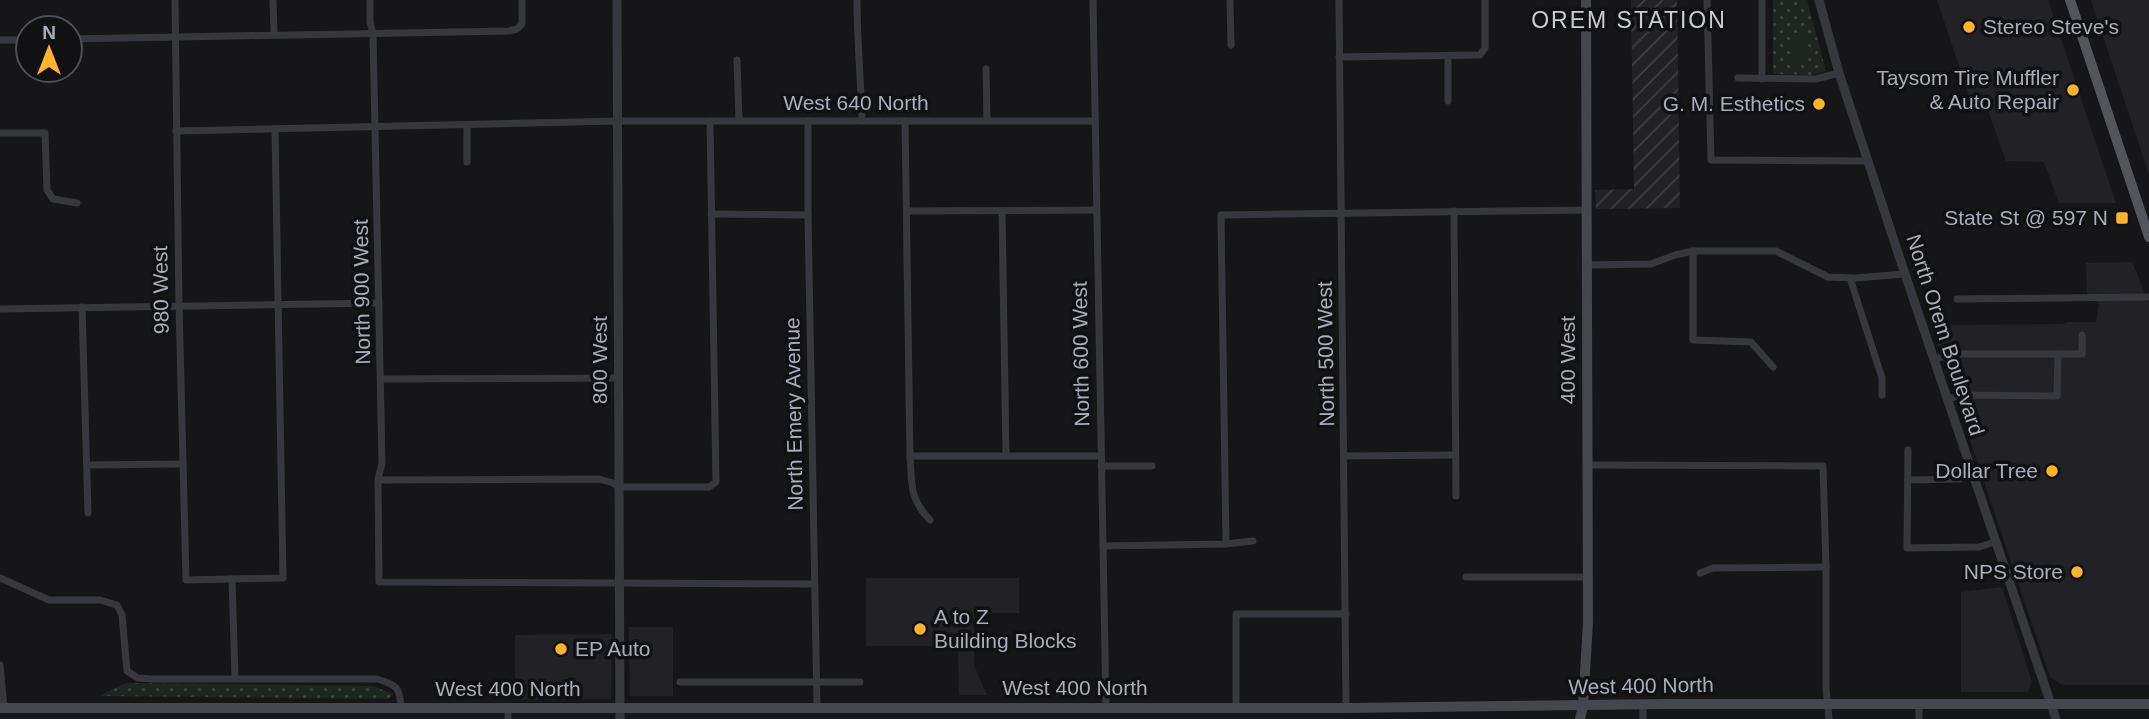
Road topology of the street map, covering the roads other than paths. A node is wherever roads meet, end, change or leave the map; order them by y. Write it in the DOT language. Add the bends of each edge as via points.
graph roads {
  1 [pos="174,0"];
  2 [pos="273,0"];
  3 [pos="370,0"];
  4 [pos="522,0"];
  5 [pos="617,0"];
  6 [pos="857,0"];
  7 [pos="1093,0"];
  8 [pos="1230,0"];
  9 [pos="1339,0"];
  10 [pos="1485,0"];
  11 [pos="1586,0"];
  12 [pos="1707,0"];
  13 [pos="1762,0"];
  14 [pos="1819,0"];
  15 [pos="2070,0"];
  16 [pos="373,33"];
  17 [pos="274,34"];
  18 [pos="175,36"];
  19 [pos="84,39"];
  20 [pos="1231,45"];
  21 [pos="1448,56"];
  22 [pos="1339,57"];
  23 [pos="737,60"];
  24 [pos="986,69"];
  25 [pos="1839,73"];
  26 [pos="1738,78"];
  27 [pos="1762,79"];
  28 [pos="1448,101"];
  29 [pos="617,121"];
  30 [pos="710,121"];
  31 [pos="738,121"];
  32 [pos="808,121"];
  33 [pos="862,121"];
  34 [pos="905,121"];
  35 [pos="987,121"];
  36 [pos="1095,121"];
  37 [pos="467,126"];
  38 [pos="376,128"];
  39 [pos="275,130"];
  40 [pos="176,131"];
  41 [pos="0,132"];
  42 [pos="1868,161"];
  43 [pos="467,162"];
  44 [pos="77,203"];
  45 [pos="1096,210"];
  46 [pos="1586,210"];
  47 [pos="907,211"];
  48 [pos="1002,211"];
  49 [pos="1454,211"];
  50 [pos="1340,213"];
  51 [pos="711,214"];
  52 [pos="808,215"];
  53 [pos="2149,237"];
  54 [pos="1693,251"];
  55 [pos="1587,265"];
  56 [pos="1905,274"];
  57 [pos="1850,278"];
  58 [pos="2149,297"];
  59 [pos="1958,299"];
  60 [pos="379,303"];
  61 [pos="179,305"];
  62 [pos="278,305"];
  63 [pos="82,307"];
  64 [pos="0,309"];
  65 [pos="2082,335"];
  66 [pos="2057,354"];
  67 [pos="1934,360"];
  68 [pos="1773,367"];
  69 [pos="617,378"];
  70 [pos="381,379"];
  71 [pos="1882,395"];
  72 [pos="1949,400"];
  73 [pos="1908,450"];
  74 [pos="1006,455"];
  75 [pos="1455,455"];
  76 [pos="910,456"];
  77 [pos="1101,456"];
  78 [pos="1344,456"];
  79 [pos="183,464"];
  80 [pos="1588,465"];
  81 [pos="87,466"];
  82 [pos="1101,466"];
  83 [pos="1152,466"];
  84 [pos="1973,475"];
  85 [pos="377,480"];
  86 [pos="1908,480"];
  87 [pos="618,487"];
  88 [pos="1457,496"];
  89 [pos="88,513"];
  90 [pos="930,520"];
  91 [pos="1253,541"];
  92 [pos="1996,542"];
  93 [pos="1226,544"];
  94 [pos="1103,546"];
  95 [pos="1826,567"];
  96 [pos="1700,573"];
  97 [pos="1466,577"];
  98 [pos="1588,577"];
  99 [pos="0,578"];
  100 [pos="232,579"];
  101 [pos="619,584"];
  102 [pos="814,584"];
  103 [pos="1346,614"];
  104 [pos="0,665"];
  105 [pos="235,678"];
  106 [pos="680,682"];
  107 [pos="817,682"];
  108 [pos="860,682"];
  109 [pos="1643,704"];
  110 [pos="1829,704"];
  111 [pos="1919,704"];
  112 [pos="2052,704"];
  113 [pos="2149,704"];
  114 [pos="1583,706"];
  115 [pos="710,707"];
  116 [pos="797,707"];
  117 [pos="817,707"];
  118 [pos="1106,707"];
  119 [pos="1236,707"];
  120 [pos="2,708"];
  121 [pos="401,708"];
  122 [pos="620,708"];
  123 [pos="1346,708"];
  124 [pos="508,714"];
  125 [pos="620,719"];
  126 [pos="710,719"];
  127 [pos="797,719"];
  128 [pos="1580,719"];
  129 [pos="1643,719"];
  130 [pos="1829,719"];
  131 [pos="1919,719"];
  132 [pos="2056,719"];
  1 -- 18 [label="street, 980 West"];
  2 -- 17 [label="street"];
  3 -- 16 [label="street, North 900 West"];
  4 -- 16 [label="street" via="522,24 509,31"];
  5 -- 29 [label="street, 800 West"];
  6 -- 33 [label="street"];
  7 -- 36 [label="street, North 600 West"];
  8 -- 20 [label="street"];
  9 -- 22 [label="street, North 500 West"];
  10 -- 21 [label="street" via="1483,52"];
  11 -- 46 [label="main road, 400 West"];
  12 -- 42 [label="street" via="1711,160"];
  13 -- 27 [label="street"];
  14 -- 25 [label="street, North Orem Boulevard"];
  15 -- 53 [label="main road"];
  16 -- 17 [label="street"];
  16 -- 38 [label="street, North 900 West"];
  17 -- 18 [label="street"];
  18 -- 19 [label="street"];
  18 -- 40 [label="street, 980 West"];
  21 -- 22 [label="street"];
  21 -- 28 [label="street"];
  22 -- 50 [label="street, North 500 West"];
  23 -- 31 [label="street"];
  24 -- 35 [label="street"];
  25 -- 27 [label="street" via="1816,79"];
  25 -- 42 [label="street, North Orem Boulevard"];
  26 -- 27 [label="street"];
  29 -- 30 [label="street, West 640 North"];
  29 -- 37 [label="street, West 640 North"];
  29 -- 69 [label="street, 800 West"];
  30 -- 31 [label="street, West 640 North"];
  30 -- 51 [label="street"];
  31 -- 32 [label="street, West 640 North"];
  32 -- 33 [label="street, West 640 North"];
  32 -- 52 [label="street, North Emery Avenue"];
  33 -- 34 [label="street, West 640 North"];
  34 -- 35 [label="street, West 640 North"];
  34 -- 47 [label="street"];
  35 -- 36 [label="street, West 640 North"];
  36 -- 45 [label="street, North 600 West"];
  37 -- 38 [label="street, West 640 North"];
  37 -- 43 [label="street"];
  38 -- 39 [label="street, West 640 North"];
  38 -- 60 [label="street, North 900 West"];
  39 -- 40 [label="street, West 640 North"];
  39 -- 62 [label="street"];
  40 -- 61 [label="street, 980 West"];
  41 -- 44 [label="street" via="45,132 47,190 53,199"];
  42 -- 56 [label="street, North Orem Boulevard"];
  45 -- 48 [label="street"];
  45 -- 77 [label="street, North 600 West"];
  46 -- 49 [label="street"];
  46 -- 55 [label="main road, 400 West"];
  47 -- 48 [label="street"];
  47 -- 76 [label="street"];
  48 -- 74 [label="street"];
  49 -- 50 [label="street"];
  49 -- 75 [label="street"];
  50 -- 78 [label="street, North 500 West"];
  50 -- 93 [label="street" via="1221,215"];
  51 -- 52 [label="street"];
  51 -- 87 [label="street" via="716,482 709,487"];
  52 -- 102 [label="street, North Emery Avenue"];
  54 -- 55 [label="street" via="1651,264"];
  54 -- 57 [label="street" via="1776,251 1828,277"];
  54 -- 68 [label="street" via="1693,340 1751,342"];
  55 -- 80 [label="main road, 400 West"];
  56 -- 57 [label="street"];
  56 -- 67 [label="street, North Orem Boulevard"];
  57 -- 71 [label="street" via="1882,378"];
  58 -- 59 [label="street"];
  60 -- 62 [label="street"];
  60 -- 70 [label="street, North 900 West"];
  61 -- 62 [label="street"];
  61 -- 63 [label="street"];
  61 -- 79 [label="street, 980 West"];
  62 -- 100 [label="street" via="283,578"];
  63 -- 64 [label="street"];
  63 -- 81 [label="street"];
  65 -- 66 [label="street" via="2082,354"];
  66 -- 67 [label="street" via="1949,354"];
  66 -- 72 [label="street" via="2057,396 1959,396"];
  67 -- 72 [label="street, North Orem Boulevard"];
  69 -- 70 [label="street"];
  69 -- 87 [label="street, 800 West"];
  70 -- 85 [label="street, North 900 West" via="383,463"];
  72 -- 84 [label="street, North Orem Boulevard"];
  73 -- 86 [label="street"];
  74 -- 76 [label="street"];
  74 -- 77 [label="street"];
  75 -- 78 [label="street"];
  75 -- 88 [label="street"];
  76 -- 90 [label="street" via="914,498"];
  77 -- 82 [label="street, North 600 West"];
  78 -- 103 [label="street, North 500 West"];
  79 -- 81 [label="street"];
  79 -- 100 [label="street, 980 West" via="186,580"];
  80 -- 95 [label="street" via="1823,467"];
  80 -- 98 [label="main road, 400 West"];
  81 -- 89 [label="street"];
  82 -- 83 [label="street"];
  82 -- 94 [label="street, North 600 West"];
  84 -- 86 [label="street"];
  84 -- 92 [label="street, North Orem Boulevard"];
  85 -- 87 [label="street" via="599,479"];
  85 -- 101 [label="street, North 900 West" via="379,582"];
  86 -- 92 [label="street" via="1907,548 1979,547"];
  87 -- 101 [label="street, 800 West"];
  91 -- 93 [label="street"];
  92 -- 112 [label="street, North Orem Boulevard"];
  93 -- 94 [label="street"];
  94 -- 118 [label="street, North 600 West"];
  95 -- 96 [label="street" via="1713,568"];
  95 -- 110 [label="street"];
  97 -- 98 [label="street"];
  98 -- 114 [label="main road, 400 West"];
  99 -- 105 [label="street" via="49,600 100,600 117,605 127,671 138,678"];
  100 -- 105 [label="street"];
  101 -- 102 [label="street"];
  101 -- 122 [label="street, 800 West"];
  102 -- 107 [label="street, North Emery Avenue"];
  103 -- 119 [label="street" via="1236,614"];
  103 -- 123 [label="street, North 500 West"];
  104 -- 120 [label="street"];
  105 -- 121 [label="street" via="377,679 396,686"];
  106 -- 107 [label="street"];
  107 -- 108 [label="street"];
  107 -- 117 [label="street, North Emery Avenue"];
  109 -- 110 [label="main road, West 400 North"];
  109 -- 114 [label="main road, West 400 North"];
  109 -- 129 [label="street"];
  110 -- 111 [label="main road, West 400 North"];
  110 -- 130 [label="street"];
  111 -- 112 [label="main road, West 400 North"];
  111 -- 131 [label="street"];
  112 -- 113 [label="main road, West 400 North"];
  112 -- 132 [label="street, North Orem Boulevard"];
  114 -- 123 [label="main road, West 400 North"];
  114 -- 128 [label="main road, 400 West"];
  115 -- 116 [label="main road, West 400 North"];
  115 -- 122 [label="main road, West 400 North"];
  115 -- 126 [label="street"];
  116 -- 117 [label="main road, West 400 North"];
  116 -- 127 [label="street"];
  117 -- 118 [label="main road, West 400 North"];
  118 -- 119 [label="main road, West 400 North"];
  119 -- 123 [label="main road, West 400 North"];
  120 -- 121 [label="main road, West 400 North" via="79,712 377,712"];
  121 -- 124 [label="main road, West 400 North"];
  122 -- 124 [label="main road, West 400 North"];
  122 -- 125 [label="street, 800 West"];
}
